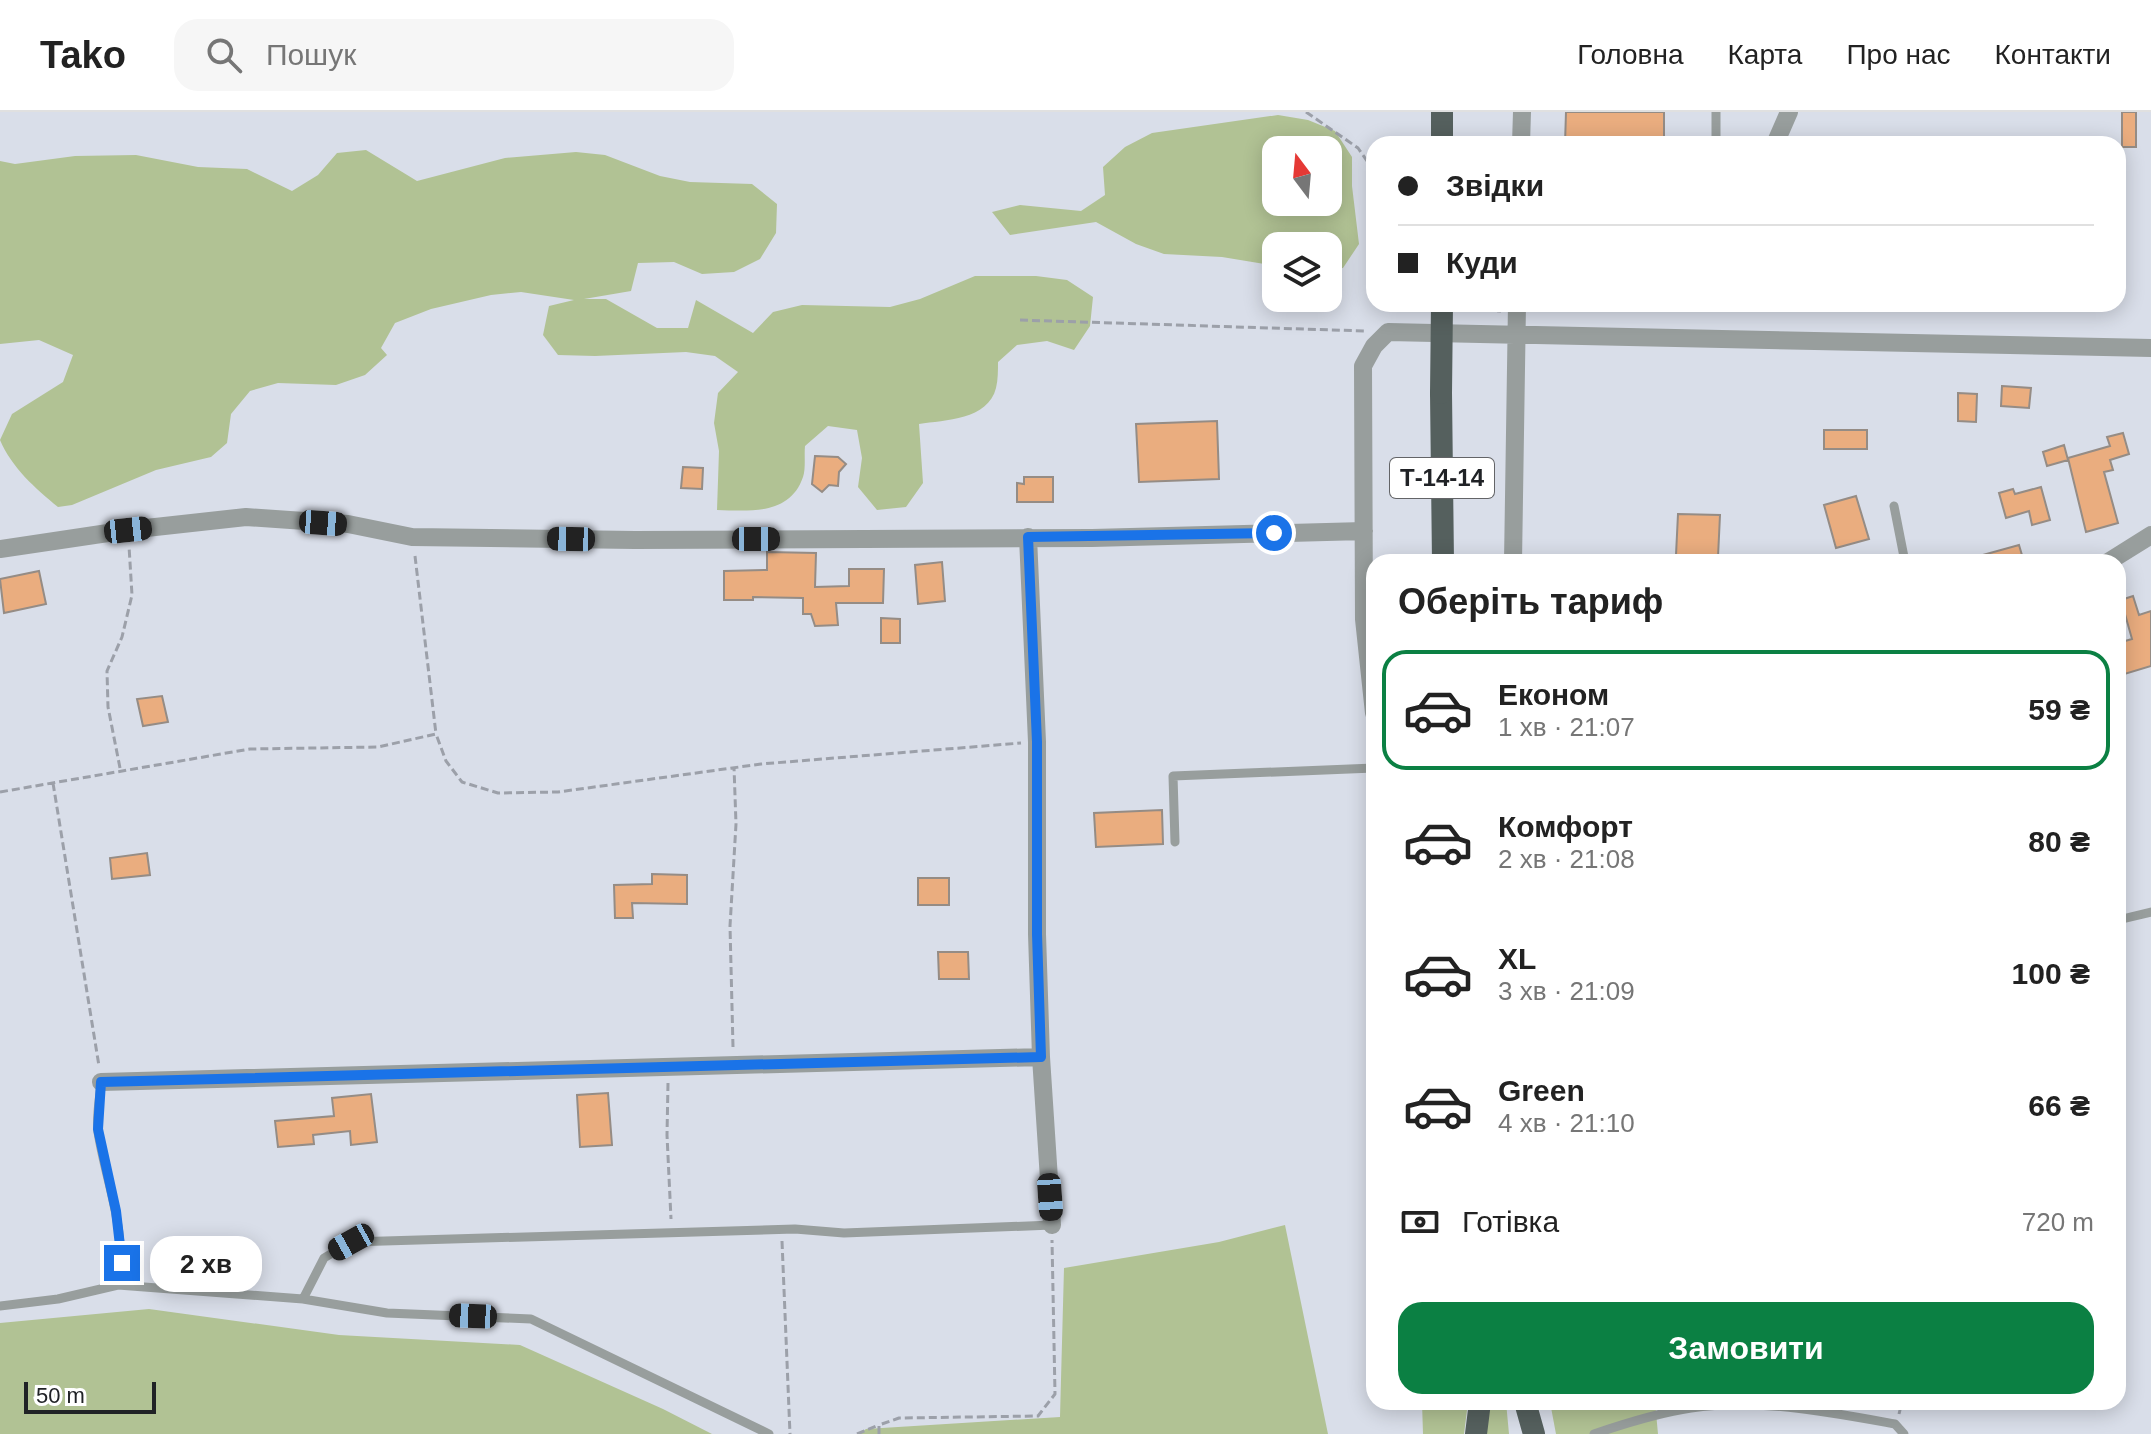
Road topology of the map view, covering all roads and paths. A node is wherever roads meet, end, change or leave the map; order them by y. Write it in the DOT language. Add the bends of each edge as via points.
graph roads {
  1 [pos="1306,112"];
  2 [pos="1442,112"];
  3 [pos="1522,112"];
  4 [pos="1716,112"];
  5 [pos="1789,112"];
  6 [pos="1442,136"];
  7 [pos="1521,136"];
  8 [pos="1716,136"];
  9 [pos="1778,136"];
  10 [pos="1366,160"];
  11 [pos="1442,312"];
  12 [pos="1516,312"];
  13 [pos="1020,320"];
  14 [pos="1388,332"];
  15 [pos="1515,336"];
  16 [pos="2151,348"];
  17 [pos="1894,506"];
  18 [pos="128,530"];
  19 [pos="1364,531"];
  20 [pos="2151,535"];
  21 [pos="412,537"];
  22 [pos="1028,537"];
  23 [pos="0,549"];
  24 [pos="1443,554"];
  25 [pos="1513,554"];
  26 [pos="1903,554"];
  27 [pos="2121,554"];
  28 [pos="1366,638"];
  29 [pos="436,734"];
  30 [pos="1037,742"];
  31 [pos="734,767"];
  32 [pos="1366,768"];
  33 [pos="120,770"];
  34 [pos="53,783"];
  35 [pos="0,792"];
  36 [pos="1175,842"];
  37 [pos="2151,912"];
  38 [pos="2126,918"];
  39 [pos="1041,1057"];
  40 [pos="734,1065"];
  41 [pos="668,1067"];
  42 [pos="101,1082"];
  43 [pos="1052,1225"];
  44 [pos="782,1230"];
  45 [pos="672,1232"];
  46 [pos="118,1285"];
  47 [pos="303,1299"];
  48 [pos="0,1306"];
  49 [pos="1479,1410"];
  50 [pos="1525,1410"];
  51 [pos="1526,1410"];
  52 [pos="1683,1410"];
  53 [pos="1798,1410"];
  54 [pos="879,1425"];
  55 [pos="1896,1429"];
  56 [pos="769,1434"];
  57 [pos="790,1434"];
  58 [pos="857,1434"];
  59 [pos="879,1434"];
  60 [pos="1476,1434"];
  61 [pos="1527,1434"];
  62 [pos="1534,1434"];
  63 [pos="1594,1434"];
  64 [pos="1904,1434"];
  1 -- 10 [label="path" via="1358,148"];
  2 -- 6 [label="highway"];
  3 -- 7 [label="street"];
  4 -- 8 [label="lane"];
  5 -- 9 [label="street"];
  11 -- 24 [label="highway, Т-14-14, bridge"];
  12 -- 15 [label="street"];
  13 -- 14 [label="path"];
  14 -- 15 [label="street"];
  14 -- 19 [label="street" via="1363,366"];
  15 -- 16 [label="street"];
  15 -- 25 [label="street"];
  17 -- 26 [label="lane"];
  18 -- 21 [label="street" via="246,517 348,524"];
  18 -- 23 [label="street"];
  18 -- 33 [label="path" via="132,595 107,671"];
  19 -- 22 [label="street"];
  19 -- 28 [label="street"];
  20 -- 27 [label="street"];
  21 -- 22 [label="street"];
  21 -- 29 [label="path"];
  22 -- 30 [label="street"];
  29 -- 31 [label="path" via="446,761 462,782 498,793 558,792"];
  29 -- 33 [label="path" via="378,747 250,749"];
  30 -- 31 [label="path"];
  30 -- 39 [label="street"];
  31 -- 40 [label="path"];
  32 -- 36 [label="lane" via="1173,776"];
  33 -- 34 [label="path"];
  34 -- 35 [label="path"];
  34 -- 42 [label="path"];
  37 -- 38 [label="lane"];
  39 -- 40 [label="street"];
  39 -- 43 [label="street"];
  40 -- 41 [label="street"];
  41 -- 42 [label="street"];
  41 -- 45 [label="path"];
  42 -- 46 [label="lane" via="98,1129 116,1211 122,1263"];
  43 -- 44 [label="lane" via="844,1233"];
  43 -- 54 [label="path" via="1055,1394 1038,1416 899,1418"];
  44 -- 45 [label="lane"];
  44 -- 57 [label="path"];
  45 -- 47 [label="lane" via="351,1242 324,1258"];
  46 -- 47 [label="lane"];
  46 -- 48 [label="lane"];
  47 -- 56 [label="lane" via="387,1313 531,1319"];
  49 -- 60 [label="highway"];
  50 -- 61 [label="highway"];
  51 -- 62 [label="highway"];
  52 -- 63 [label="lane"];
  53 -- 55 [label="lane"];
  54 -- 58 [label="path"];
  54 -- 59 [label="path"];
  55 -- 64 [label="lane"];
}
